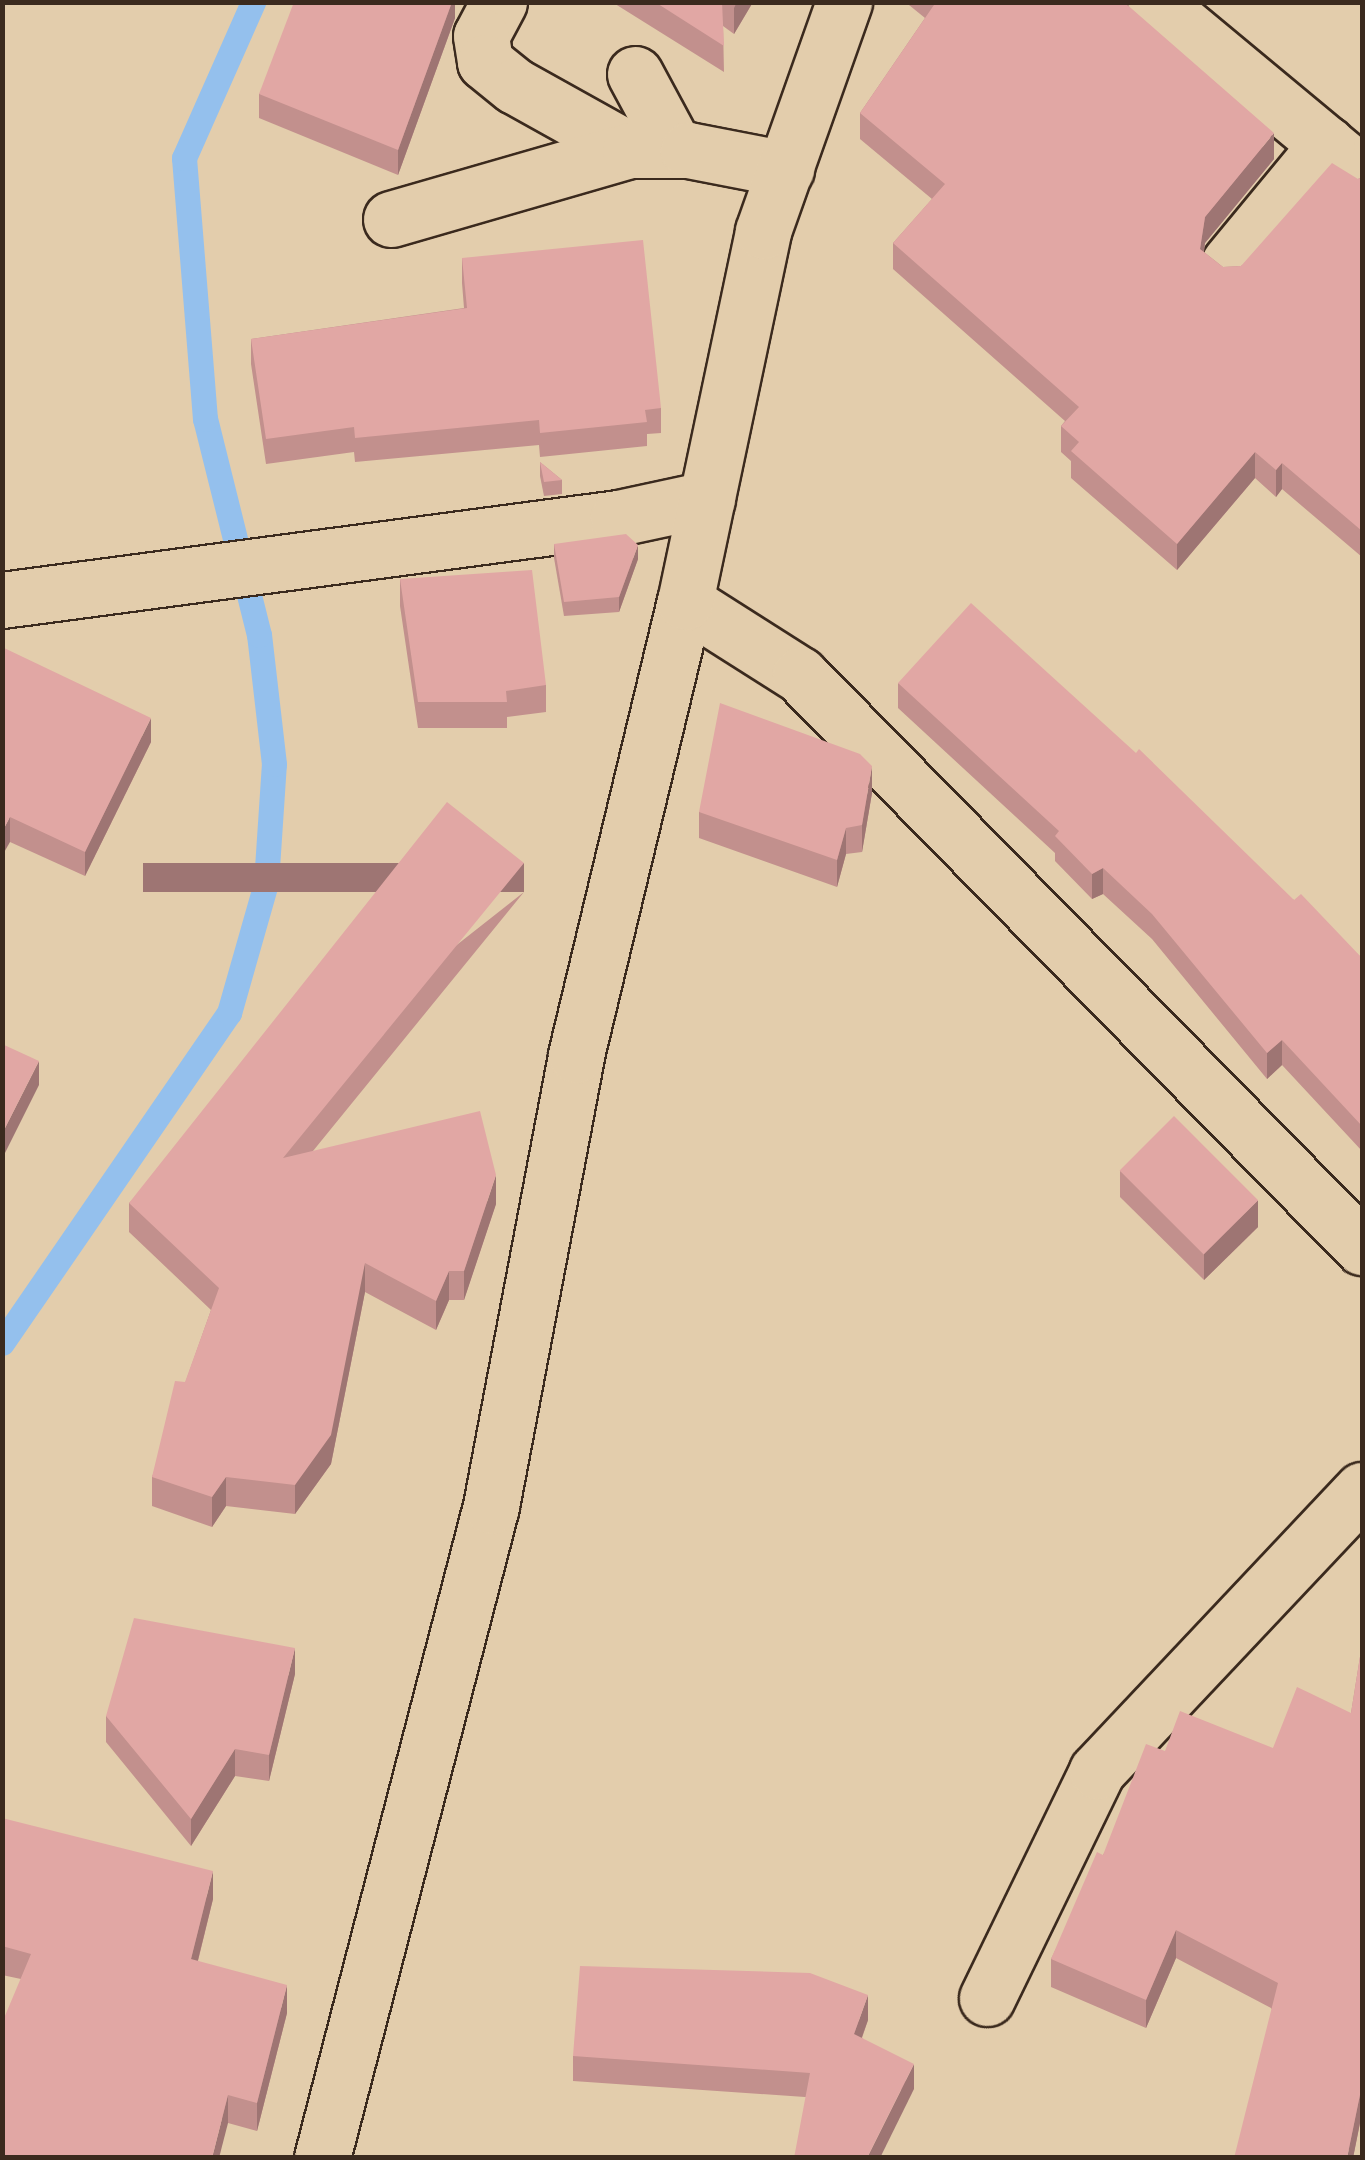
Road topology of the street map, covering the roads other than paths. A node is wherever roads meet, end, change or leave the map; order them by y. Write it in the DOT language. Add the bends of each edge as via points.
graph roads {
  1 [pos="500,2"];
  2 [pos="844,2"];
  3 [pos="1155,2"];
  4 [pos="635,74"];
  5 [pos="653,150"];
  6 [pos="1345,159"];
  7 [pos="786,168"];
  8 [pos="391,219"];
  9 [pos="1228,264"];
  10 [pos="708,499"];
  11 [pos="2,600"];
  12 [pos="685,602"];
  13 [pos="1362,1247"];
  14 [pos="1362,1490"];
  15 [pos="987,1998"];
  16 [pos="322,2158"];
  1 -- 5 [label="street" via="480,36 485,62 515,86"];
  2 -- 7 [label="street"];
  3 -- 6 [label="street"];
  4 -- 5 [label="street"];
  5 -- 7 [label="street"];
  5 -- 8 [label="street"];
  6 -- 9 [label="street"];
  7 -- 10 [label="street" via="764,231"];
  10 -- 11 [label="street" via="618,518"];
  10 -- 12 [label="street"];
  12 -- 13 [label="street" via="800,676"];
  12 -- 16 [label="street" via="576,1055 490,1506"];
  14 -- 15 [label="street" via="1096,1770"];
}
